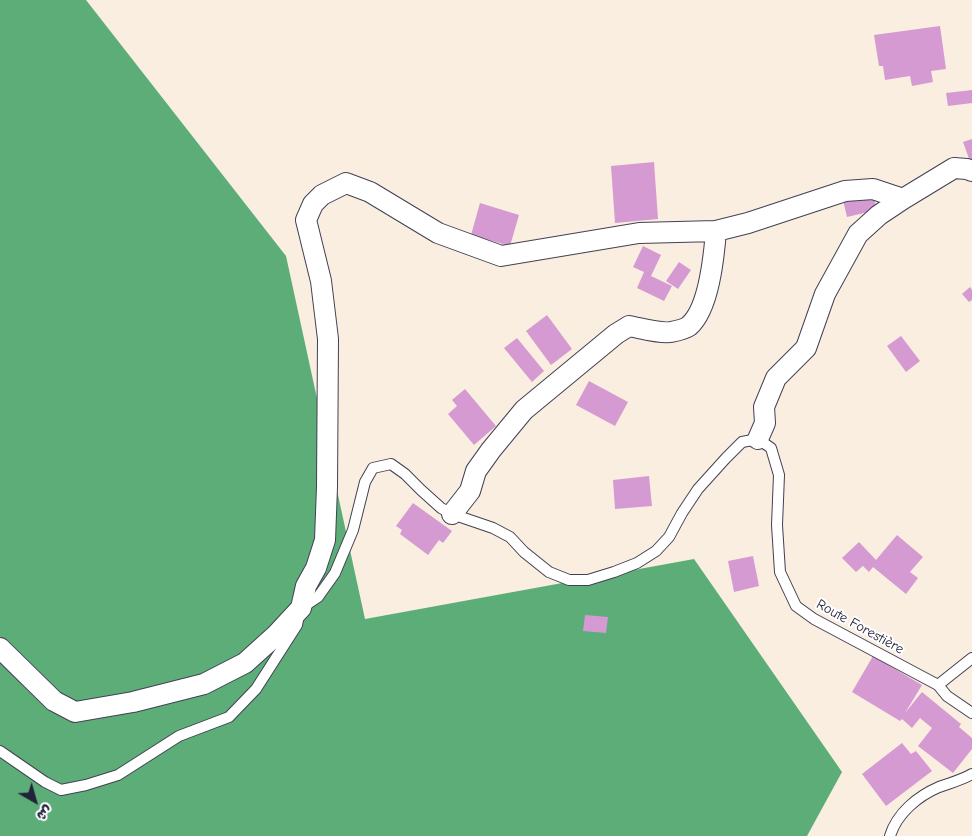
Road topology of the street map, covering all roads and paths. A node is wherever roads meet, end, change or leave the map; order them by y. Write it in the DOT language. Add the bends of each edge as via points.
graph roads {
  1 [pos="972,171"];
  2 [pos="903,199"];
  3 [pos="716,230"];
  4 [pos="758,439"];
  5 [pos="452,514"];
  6 [pos="301,608"];
  7 [pos="0,648"];
  8 [pos="972,658"];
  9 [pos="938,685"];
  10 [pos="972,713"];
  11 [pos="0,751"];
  12 [pos="972,774"];
  13 [pos="890,836"];
  1 -- 2 [label="street" via="954,168"];
  2 -- 3 [label="street" via="873,189 844,191 748,223"];
  2 -- 4 [label="street" via="858,234 825,294 806,348 776,378 764,407 764,423"];
  3 -- 5 [label="street" via="714,259 703,304 688,327 670,332 629,326 616,334 524,410 490,450 476,471 470,490"];
  3 -- 6 [label="street" via="639,233 501,256 438,233 370,192 346,183 322,195 313,204 306,220 322,281 328,339 325,540 306,586"];
  4 -- 5 [label="lane" via="742,442 698,489 656,552 637,564 588,580 569,580 549,572 510,538 493,528"];
  4 -- 9 [label="lane, Route Forestière" via="771,448 779,475 777,525 780,572 796,606 814,619"];
  5 -- 6 [label="lane" via="440,508 391,464 373,468 365,482 353,530 336,572 318,597"];
  6 -- 7 [label="street" via="245,663 204,684 76,712 54,701"];
  6 -- 11 [label="lane" via="297,624 256,688 229,717 179,736 118,775 61,790"];
  8 -- 9 [label="lane"];
  9 -- 10 [label="lane, Route Forestière" via="947,696"];
  12 -- 13 [label="lane" via="918,798 903,814"];
}
